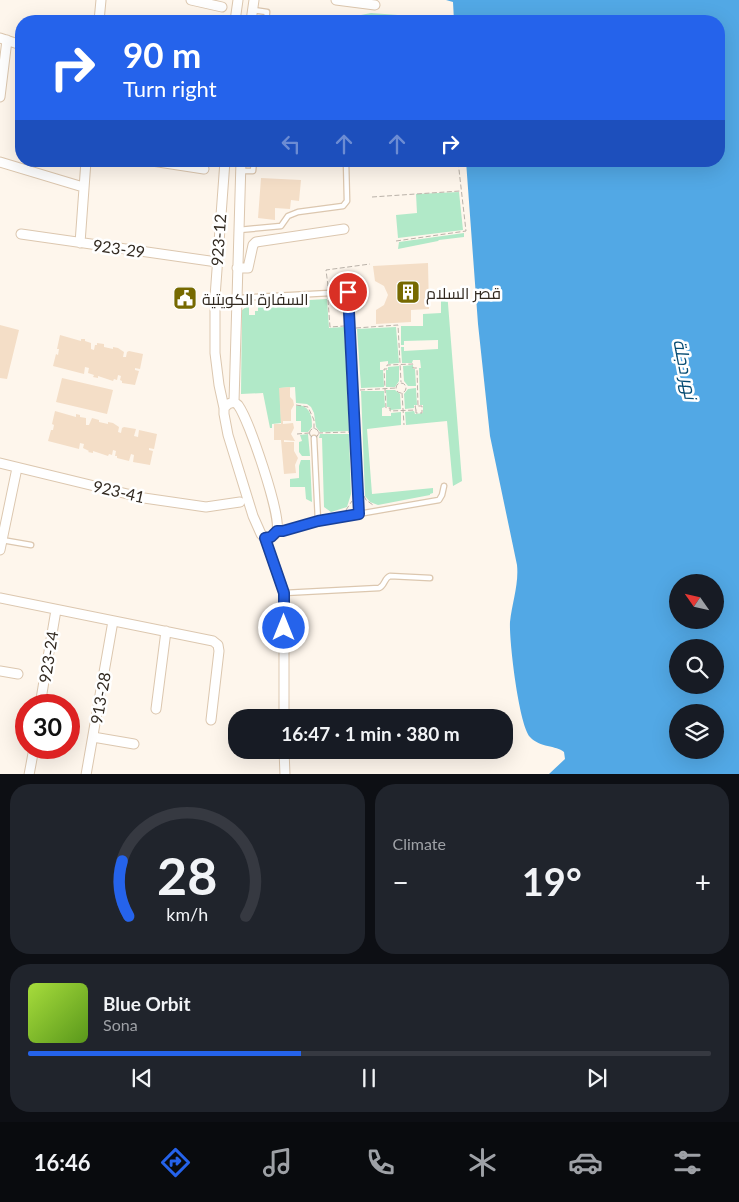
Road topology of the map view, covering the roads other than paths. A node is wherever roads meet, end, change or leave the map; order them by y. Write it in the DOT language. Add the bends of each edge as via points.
graph roads {
  1 [pos="101,0"];
  2 [pos="190,0"];
  3 [pos="238,0"];
  4 [pos="336,0"];
  5 [pos="253,5"];
  6 [pos="375,5"];
  7 [pos="222,7"];
  8 [pos="100,15"];
  9 [pos="236,15"];
  10 [pos="267,15"];
  11 [pos="3,39"];
  12 [pos="15,43"];
  13 [pos="0,97"];
  14 [pos="0,162"];
  15 [pos="15,167"];
  16 [pos="17,167"];
  17 [pos="85,167"];
  18 [pos="191,167"];
  19 [pos="224,167"];
  20 [pos="240,167"];
  21 [pos="243,167"];
  22 [pos="253,167"];
  23 [pos="346,167"];
  24 [pos="204,169"];
  25 [pos="83,187"];
  26 [pos="344,229"];
  27 [pos="238,230"];
  28 [pos="21,234"];
  29 [pos="80,243"];
  30 [pos="217,262"];
  31 [pos="237,268"];
  32 [pos="236,298"];
  33 [pos="234,402"];
  34 [pos="224,408"];
  35 [pos="314,438"];
  36 [pos="0,464"];
  37 [pos="17,468"];
  38 [pos="444,486"];
  39 [pos="240,502"];
  40 [pos="359,514"];
  41 [pos="318,521"];
  42 [pos="277,531"];
  43 [pos="265,538"];
  44 [pos="1,544"];
  45 [pos="31,545"];
  46 [pos="430,578"];
  47 [pos="284,593"];
  48 [pos="0,598"];
  49 [pos="56,610"];
  50 [pos="113,621"];
  51 [pos="166,631"];
  52 [pos="0,671"];
  53 [pos="18,674"];
  54 [pos="42,694"];
  55 [pos="156,709"];
  56 [pos="284,709"];
  57 [pos="211,720"];
  58 [pos="93,737"];
  59 [pos="134,744"];
  60 [pos="32,759"];
  61 [pos="285,759"];
  62 [pos="29,774"];
  63 [pos="86,774"];
  64 [pos="286,774"];
  1 -- 8 [label="street"];
  2 -- 7 [label="street"];
  3 -- 9 [label="street"];
  4 -- 6 [label="street"];
  5 -- 10 [label="lane" via="267,12"];
  11 -- 12 [label="street"];
  11 -- 13 [label="street"];
  14 -- 15 [label="street"];
  16 -- 25 [label="street"];
  17 -- 25 [label="street"];
  18 -- 24 [label="street"];
  19 -- 30 [label="street, 923-12"];
  20 -- 27 [label="street, 923-12"];
  21 -- 22 [label="lane" via="253,171"];
  23 -- 27 [label="lane" via="347,201 343,206 298,212 288,216 281,226"];
  25 -- 29 [label="street"];
  26 -- 31 [label="street" via="256,242 248,268"];
  27 -- 31 [label="street, 923-12"];
  28 -- 29 [label="street, 923-29"];
  29 -- 30 [label="street, 923-29"];
  30 -- 34 [label="street, 923-12" via="215,353"];
  31 -- 32 [label="street, 923-12"];
  32 -- 33 [label="street, 923-12"];
  32 -- 40 [label="lane" via="348,292"];
  33 -- 34 [label="street"];
  33 -- 42 [label="street" via="241,408 260,458 270,489"];
  34 -- 43 [label="street, 923-12" via="228,435 253,516"];
  35 -- 41 [label="lane"];
  36 -- 37 [label="street, 923-41"];
  37 -- 39 [label="street, 923-41" via="144,498 206,507"];
  37 -- 44 [label="street"];
  38 -- 40 [label="lane" via="439,500"];
  40 -- 41 [label="lane"];
  41 -- 42 [label="lane"];
  42 -- 43 [label="street"];
  43 -- 47 [label="street, 923-12"];
  44 -- 45 [label="lane"];
  46 -- 47 [label="lane" via="390,576 378,588"];
  47 -- 56 [label="street, 923-12"];
  48 -- 49 [label="street"];
  49 -- 50 [label="street"];
  49 -- 54 [label="street, 923-24"];
  50 -- 51 [label="street"];
  50 -- 58 [label="street, 913-28"];
  51 -- 55 [label="street"];
  51 -- 57 [label="street" via="202,638 218,645"];
  52 -- 53 [label="street"];
  58 -- 59 [label="street"];
  58 -- 63 [label="street, 913-28"];
  60 -- 62 [label="street"];
  61 -- 64 [label="street"];
}
